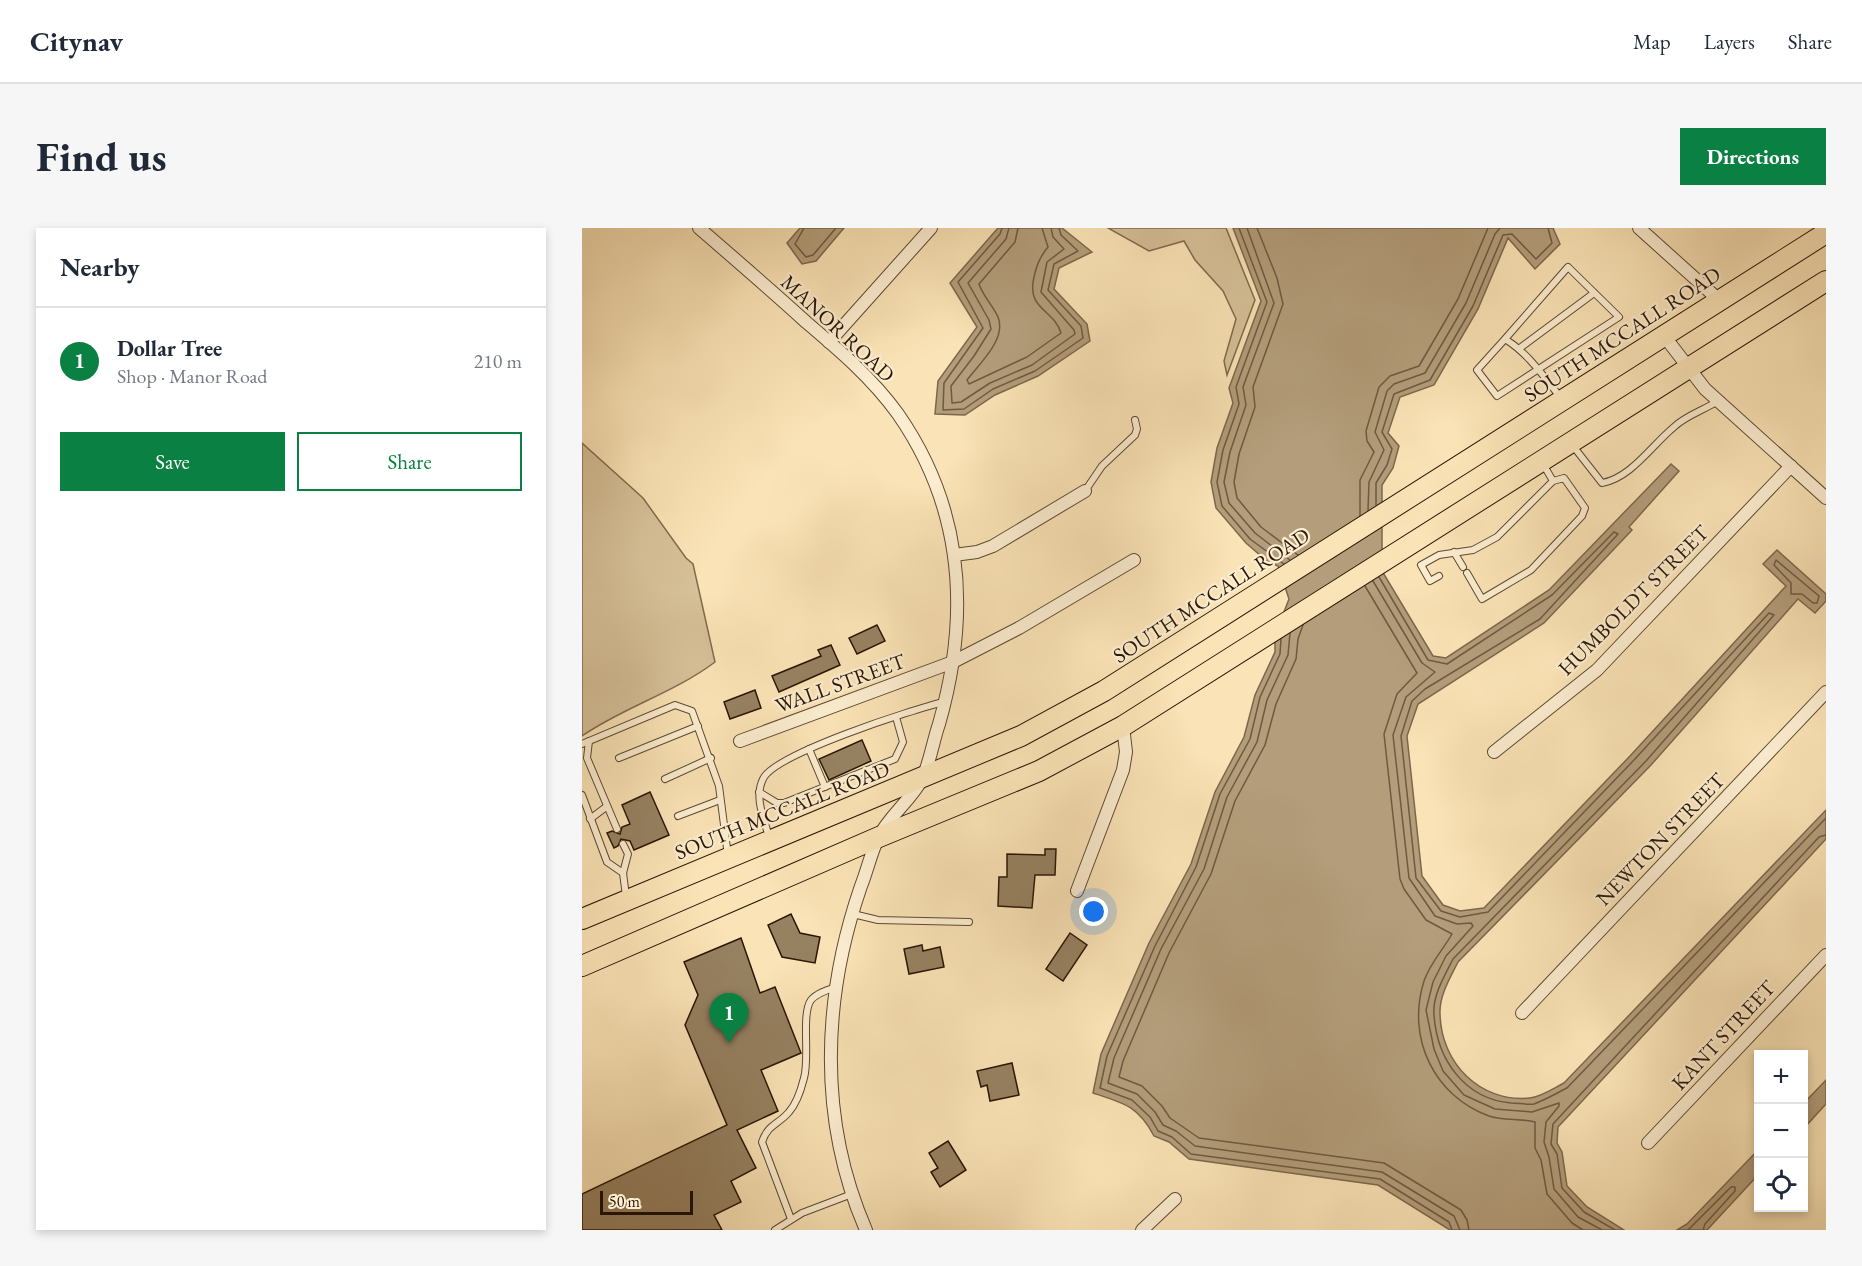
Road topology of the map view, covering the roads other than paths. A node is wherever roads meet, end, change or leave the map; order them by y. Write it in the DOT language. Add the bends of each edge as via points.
graph roads {
  1 [pos="931,228"];
  2 [pos="1639,228"];
  3 [pos="705,230"];
  4 [pos="1826,233"];
  5 [pos="1826,280"];
  6 [pos="1594,293"];
  7 [pos="1719,300"];
  8 [pos="1665,337"];
  9 [pos="1505,339"];
  10 [pos="829,342"];
  11 [pos="1520,348"];
  12 [pos="1687,368"];
  13 [pos="1539,371"];
  14 [pos="1563,401"];
  15 [pos="1718,401"];
  16 [pos="1135,420"];
  17 [pos="1571,442"];
  18 [pos="1541,460"];
  19 [pos="1791,466"];
  20 [pos="1553,481"];
  21 [pos="1085,491"];
  22 [pos="1826,498"];
  23 [pos="1528,507"];
  24 [pos="1533,513"];
  25 [pos="1487,543"];
  26 [pos="1492,550"];
  27 [pos="1454,552"];
  28 [pos="954,555"];
  29 [pos="1134,560"];
  30 [pos="1438,576"];
  31 [pos="953,662"];
  32 [pos="1826,692"];
  33 [pos="945,702"];
  34 [pos="896,717"];
  35 [pos="698,726"];
  36 [pos="1123,726"];
  37 [pos="589,741"];
  38 [pos="740,741"];
  39 [pos="582,744"];
  40 [pos="809,748"];
  41 [pos="1494,752"];
  42 [pos="619,758"];
  43 [pos="711,758"];
  44 [pos="922,778"];
  45 [pos="665,779"];
  46 [pos="825,787"];
  47 [pos="759,792"];
  48 [pos="582,795"];
  49 [pos="720,800"];
  50 [pos="606,807"];
  51 [pos="678,816"];
  52 [pos="590,819"];
  53 [pos="617,829"];
  54 [pos="879,837"];
  55 [pos="770,839"];
  56 [pos="623,844"];
  57 [pos="728,857"];
  58 [pos="623,873"];
  59 [pos="1077,891"];
  60 [pos="627,900"];
  61 [pos="852,914"];
  62 [pos="582,919"];
  63 [pos="969,922"];
  64 [pos="582,932"];
  65 [pos="1826,955"];
  66 [pos="582,966"];
  67 [pos="836,987"];
  68 [pos="1522,1013"];
  69 [pos="1648,1143"];
  70 [pos="852,1194"];
  71 [pos="1175,1199"];
  72 [pos="791,1219"];
  73 [pos="775,1230"];
  74 [pos="866,1230"];
  75 [pos="1142,1230"];
  1 -- 10 [label="street"];
  2 -- 7 [label="street"];
  3 -- 10 [label="street, MANOR ROAD"];
  4 -- 7 [label="main road, SOUTH MCCALL ROAD"];
  5 -- 12 [label="main road"];
  6 -- 9 [label="lane" via="1568,267"];
  6 -- 11 [label="lane"];
  6 -- 13 [label="lane" via="1619,317"];
  7 -- 8 [label="main road, SOUTH MCCALL ROAD"];
  8 -- 12 [label="street"];
  8 -- 14 [label="main road, SOUTH MCCALL ROAD"];
  9 -- 11 [label="lane"];
  9 -- 13 [label="lane" via="1477,370 1497,396"];
  10 -- 28 [label="street, MANOR ROAD" via="872,381 918,446 939,495"];
  11 -- 13 [label="lane"];
  12 -- 15 [label="street"];
  12 -- 17 [label="main road"];
  13 -- 14 [label="lane"];
  14 -- 44 [label="main road, SOUTH MCCALL ROAD" via="1104,691 1021,736"];
  15 -- 17 [label="lane" via="1675,425 1656,447 1612,481 1602,483"];
  15 -- 19 [label="street"];
  16 -- 21 [label="lane" via="1136,435 1102,466"];
  17 -- 18 [label="main road"];
  18 -- 20 [label="lane"];
  18 -- 36 [label="main road"];
  19 -- 22 [label="street"];
  19 -- 41 [label="street, HUMBOLDT STREET" via="1598,670"];
  20 -- 23 [label="lane"];
  20 -- 27 [label="lane" via="1564,478 1585,507 1582,516 1557,538 1531,570 1509,579 1482,599"];
  21 -- 28 [label="street" via="993,546"];
  23 -- 24 [label="lane"];
  23 -- 25 [label="lane"];
  25 -- 26 [label="lane"];
  25 -- 27 [label="lane" via="1473,550"];
  27 -- 30 [label="lane" via="1421,565 1431,581"];
  28 -- 31 [label="street, MANOR ROAD" via="958,603"];
  29 -- 31 [label="street, WALL STREET" via="1020,628"];
  31 -- 33 [label="street, MANOR ROAD"];
  31 -- 38 [label="street, WALL STREET"];
  32 -- 68 [label="street, NEWTON STREET"];
  33 -- 34 [label="lane"];
  33 -- 44 [label="street, MANOR ROAD"];
  34 -- 40 [label="lane"];
  34 -- 46 [label="lane" via="903,742 895,759"];
  35 -- 37 [label="lane" via="692,711 675,705"];
  35 -- 42 [label="lane"];
  35 -- 43 [label="lane"];
  36 -- 54 [label="main road" via="1039,771"];
  36 -- 59 [label="street" via="1123,770"];
  37 -- 39 [label="lane"];
  37 -- 50 [label="lane" via="587,758"];
  40 -- 46 [label="lane"];
  40 -- 47 [label="lane" via="772,767"];
  43 -- 45 [label="lane"];
  43 -- 49 [label="lane"];
  44 -- 54 [label="street, MANOR ROAD"];
  44 -- 55 [label="main road, SOUTH MCCALL ROAD"];
  46 -- 47 [label="lane" via="784,803"];
  47 -- 55 [label="lane"];
  48 -- 52 [label="lane"];
  49 -- 51 [label="lane"];
  49 -- 57 [label="lane"];
  50 -- 52 [label="lane"];
  50 -- 53 [label="lane"];
  52 -- 58 [label="lane" via="608,862"];
  54 -- 61 [label="street, MANOR ROAD"];
  54 -- 66 [label="main road"];
  55 -- 57 [label="main road, SOUTH MCCALL ROAD"];
  56 -- 58 [label="lane" via="627,854"];
  57 -- 60 [label="main road, SOUTH MCCALL ROAD"];
  58 -- 60 [label="lane"];
  60 -- 62 [label="main road, SOUTH MCCALL ROAD"];
  60 -- 64 [label="main road" via="615,917"];
  61 -- 63 [label="lane" via="878,920"];
  61 -- 67 [label="street, MANOR ROAD"];
  65 -- 69 [label="street, KANT STREET"];
  67 -- 70 [label="street, MANOR ROAD" via="830,1043 831,1096 838,1143"];
  67 -- 72 [label="lane" via="810,1001 805,1077 789,1113 766,1130 762,1143"];
  70 -- 72 [label="lane"];
  70 -- 74 [label="street, MANOR ROAD"];
  71 -- 75 [label="street"];
  72 -- 73 [label="lane"];
}
